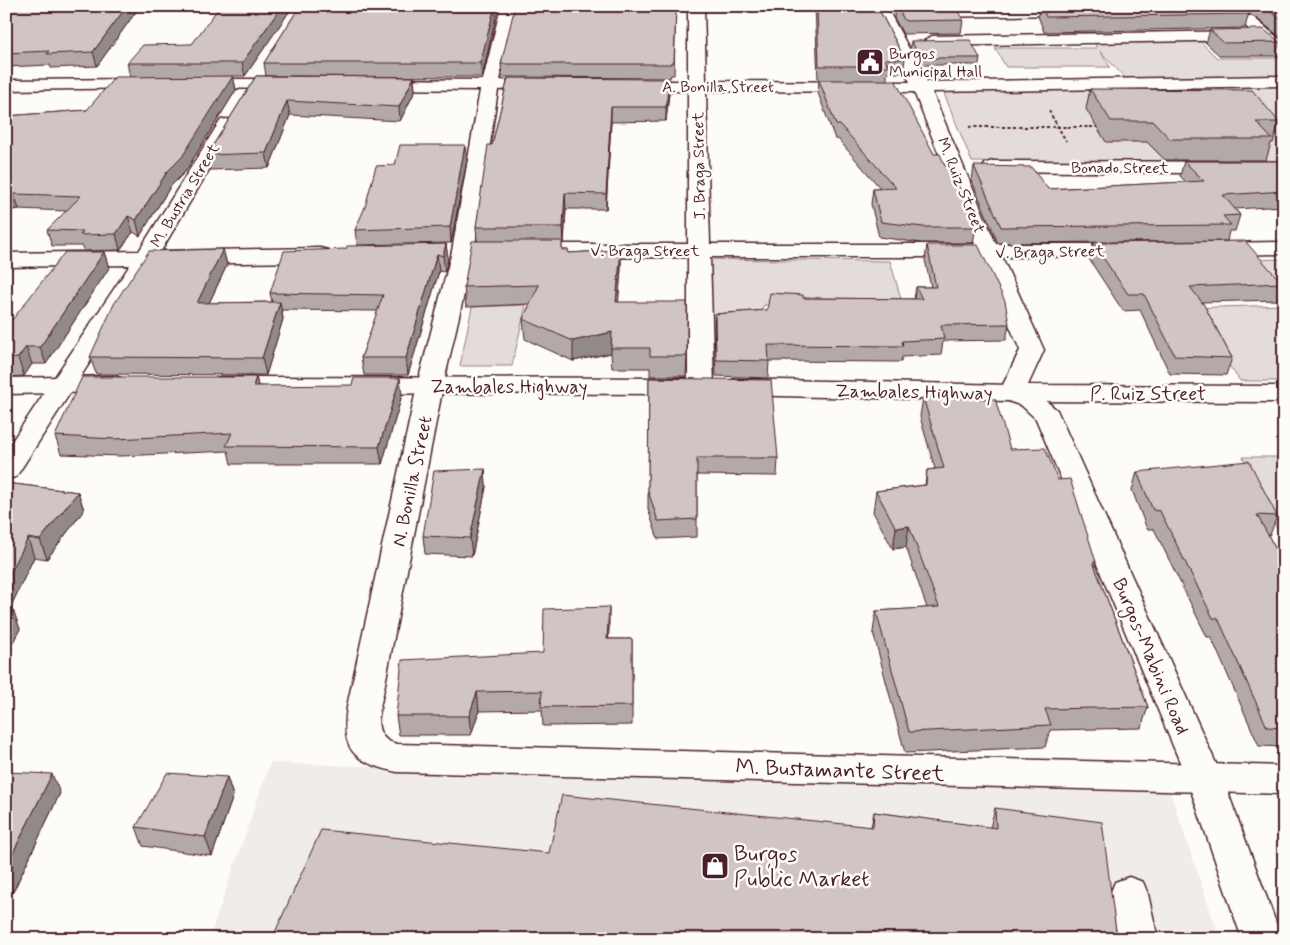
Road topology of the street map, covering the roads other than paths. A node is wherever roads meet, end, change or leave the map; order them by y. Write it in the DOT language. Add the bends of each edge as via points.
graph roads {
  1 [pos="509,6"];
  2 [pos="696,6"];
  3 [pos="1232,7"];
  4 [pos="1213,8"];
  5 [pos="1096,9"];
  6 [pos="892,11"];
  7 [pos="1263,35"];
  8 [pos="898,41"];
  9 [pos="1284,52"];
  10 [pos="1284,81"];
  11 [pos="162,84"];
  12 [pos="182,84"];
  13 [pos="301,84"];
  14 [pos="361,84"];
  15 [pos="6,85"];
  16 [pos="490,85"];
  17 [pos="520,85"];
  18 [pos="618,86"];
  19 [pos="697,86"];
  20 [pos="921,87"];
  21 [pos="248,90"];
  22 [pos="956,167"];
  23 [pos="1284,168"];
  24 [pos="1284,248"];
  25 [pos="1195,249"];
  26 [pos="699,250"];
  27 [pos="1146,250"];
  28 [pos="512,251"];
  29 [pos="988,252"];
  30 [pos="344,254"];
  31 [pos="145,259"];
  32 [pos="6,260"];
  33 [pos="64,384"];
  34 [pos="134,384"];
  35 [pos="193,385"];
  36 [pos="6,386"];
  37 [pos="430,386"];
  38 [pos="701,386"];
  39 [pos="1012,393"];
  40 [pos="1284,394"];
  41 [pos="6,471"];
  42 [pos="397,758"];
  43 [pos="1205,779"];
  44 [pos="1284,780"];
  45 [pos="1130,894"];
  46 [pos="1138,939"];
  47 [pos="1262,939"];
  1 -- 16 [label="street, N. Bonilla Street"];
  2 -- 19 [label="street, J. Braga Street"];
  3 -- 4 [label="street"];
  3 -- 7 [label="street"];
  5 -- 6 [label="street"];
  6 -- 8 [label="street, M. Ruiz Street"];
  7 -- 8 [label="street"];
  7 -- 9 [label="street"];
  8 -- 20 [label="street, M. Ruiz Street"];
  10 -- 20 [label="street, A. Bonilla Street"];
  11 -- 15 [label="street"];
  12 -- 21 [label="street"];
  13 -- 21 [label="street"];
  14 -- 16 [label="street"];
  16 -- 17 [label="street"];
  16 -- 37 [label="street, N. Bonilla Street" via="463,252"];
  18 -- 19 [label="street, A. Bonilla Street"];
  19 -- 20 [label="street, A. Bonilla Street"];
  19 -- 26 [label="street, J. Braga Street"];
  20 -- 22 [label="street, M. Ruiz Street"];
  21 -- 31 [label="street, M. Bustria Street"];
  22 -- 23 [label="street, Bonado Street"];
  22 -- 29 [label="street, M. Ruiz Street"];
  24 -- 25 [label="street"];
  26 -- 28 [label="street, V. Braga Street"];
  26 -- 29 [label="street, V. Braga Street"];
  26 -- 38 [label="street, J. Braga Street"];
  27 -- 29 [label="street, V. Braga Street"];
  29 -- 39 [label="street, M. Ruiz Street" via="1032,350"];
  30 -- 31 [label="street"];
  31 -- 32 [label="street"];
  31 -- 33 [label="street, M. Bustria Street"];
  33 -- 34 [label="street"];
  33 -- 36 [label="street"];
  33 -- 41 [label="street, M. Bustria Street"];
  35 -- 37 [label="street, Zambales Highway"];
  37 -- 38 [label="street, Zambales Highway"];
  37 -- 42 [label="street, N. Bonilla Street" via="362,719 362,738 368,748 382,756"];
  38 -- 39 [label="street, Zambales Highway"];
  39 -- 40 [label="street, P. Ruiz Street"];
  39 -- 43 [label="street, Burgos-Mabini Road" via="1031,401 1048,416"];
  42 -- 43 [label="street, M. Bustamante Street"];
  43 -- 44 [label="street, M. Bustamante Street"];
  43 -- 47 [label="street, Burgos-Mabini Road"];
  45 -- 46 [label="street"];
}
